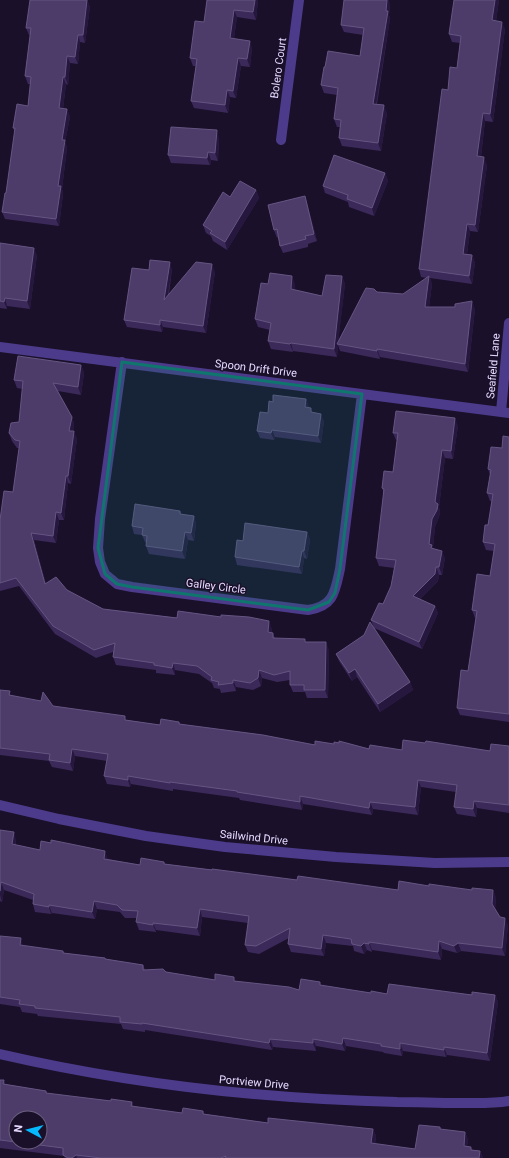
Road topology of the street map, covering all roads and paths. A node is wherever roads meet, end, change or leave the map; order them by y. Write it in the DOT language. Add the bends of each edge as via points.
graph roads {
  1 [pos="299,0"];
  2 [pos="281,140"];
  3 [pos="509,323"];
  4 [pos="0,347"];
  5 [pos="122,362"];
  6 [pos="362,394"];
  7 [pos="505,413"];
  8 [pos="0,805"];
  9 [pos="509,862"];
  10 [pos="0,1054"];
  11 [pos="509,1101"];
  1 -- 2 [label="street, Bolero Court"];
  3 -- 7 [label="street, Seafield Lane"];
  4 -- 5 [label="street, Spoon Drift Drive"];
  5 -- 6 [label="street, Spoon Drift Drive"];
  5 -- 6 [label="street, Galley Circle" via="98,548 105,574 117,584 132,587 308,610 319,608 329,602 335,593 340,569"];
  6 -- 7 [label="street, Spoon Drift Drive"];
  8 -- 9 [label="street, Sailwind Drive" via="146,836 226,847 434,863"];
  10 -- 11 [label="street, Portview Drive" via="156,1083 249,1094 335,1100 481,1104"];
}
